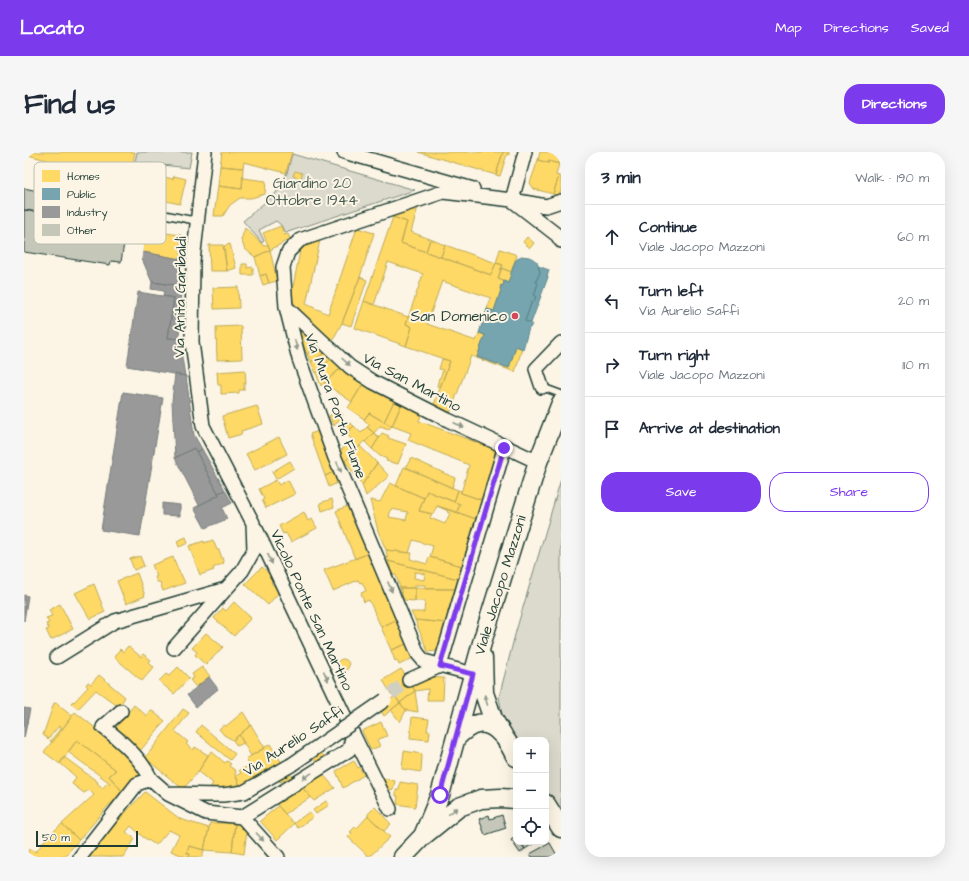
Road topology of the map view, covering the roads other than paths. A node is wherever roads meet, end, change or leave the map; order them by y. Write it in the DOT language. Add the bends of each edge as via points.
graph roads {
  1 [pos="205,152"];
  2 [pos="344,152"];
  3 [pos="525,152"];
  4 [pos="512,200"];
  5 [pos="561,201"];
  6 [pos="166,215"];
  7 [pos="197,221"];
  8 [pos="561,241"];
  9 [pos="286,307"];
  10 [pos="561,343"];
  11 [pos="542,387"];
  12 [pos="561,394"];
  13 [pos="561,403"];
  14 [pos="505,446"];
  15 [pos="538,462"];
  16 [pos="253,523"];
  17 [pos="226,589"];
  18 [pos="483,639"];
  19 [pos="174,648"];
  20 [pos="57,657"];
  21 [pos="440,666"];
  22 [pos="473,674"];
  23 [pos="409,680"];
  24 [pos="388,697"];
  25 [pos="121,711"];
  26 [pos="353,734"];
  27 [pos="502,735"];
  28 [pos="456,738"];
  29 [pos="513,752"];
  30 [pos="151,779"];
  31 [pos="168,794"];
  32 [pos="513,799"];
  33 [pos="390,809"];
  34 [pos="549,809"];
  35 [pos="242,817"];
  36 [pos="555,821"];
  37 [pos="422,836"];
  38 [pos="80,857"];
  39 [pos="278,857"];
  40 [pos="403,857"];
  1 -- 7 [label="street, Via Anita Garibaldi"];
  2 -- 4 [label="street"];
  3 -- 4 [label="street"];
  4 -- 5 [label="street, Via Mura Porta Fiume" via="546,206"];
  4 -- 8 [label="street" via="557,235"];
  4 -- 9 [label="street, Via Mura Porta Fiume" via="443,192 300,240 288,252 283,267"];
  6 -- 7 [label="lane"];
  7 -- 16 [label="street, Via Anita Garibaldi" via="192,342 203,426"];
  9 -- 14 [label="street, Via San Martino, one-way" via="350,366 373,382"];
  9 -- 21 [label="street, Via Mura Porta Fiume, one-way" via="299,359 335,458 418,654 424,661"];
  10 -- 11 [label="street" via="536,369"];
  11 -- 12 [label="lane"];
  13 -- 15 [label="street, Viale Jacopo Mazzoni"];
  14 -- 15 [label="street, Via San Martino"];
  14 -- 21 [label="street"];
  15 -- 18 [label="street, Viale Jacopo Mazzoni"];
  16 -- 17 [label="street, Via Anita Garibaldi" via="254,550 242,571"];
  16 -- 26 [label="street, Vicolo Ponte San Martino, one-way"];
  17 -- 19 [label="street, Via Anita Garibaldi"];
  17 -- 20 [label="street" via="115,621"];
  18 -- 22 [label="street, Viale Jacopo Mazzoni"];
  27 -- 18 [label="street, one-way" via="484,693"];
  21 -- 22 [label="street"];
  21 -- 23 [label="street"];
  22 -- 28 [label="street, Viale Jacopo Mazzoni"];
  24 -- 31 [label="street, Via Aurelio Saffi, bridge" via="291,765 244,792 223,795"];
  25 -- 30 [label="street" via="103,727 122,741 145,767"];
  26 -- 33 [label="street, Vicolo Ponte San Martino"];
  26 -- 35 [label="street, one-way" via="349,750"];
  27 -- 28 [label="street" via="489,725 481,723 466,728"];
  27 -- 29 [label="street"];
  28 -- 37 [label="street, Viale Jacopo Mazzoni" via="440,795"];
  30 -- 31 [label="street"];
  30 -- 38 [label="street" via="138,784"];
  31 -- 35 [label="street" via="206,813"];
  37 -- 32 [label="street, one-way" via="459,807 481,799"];
  34 -- 36 [label="street"];
  35 -- 39 [label="street, one-way"];
  37 -- 40 [label="street"];
}
